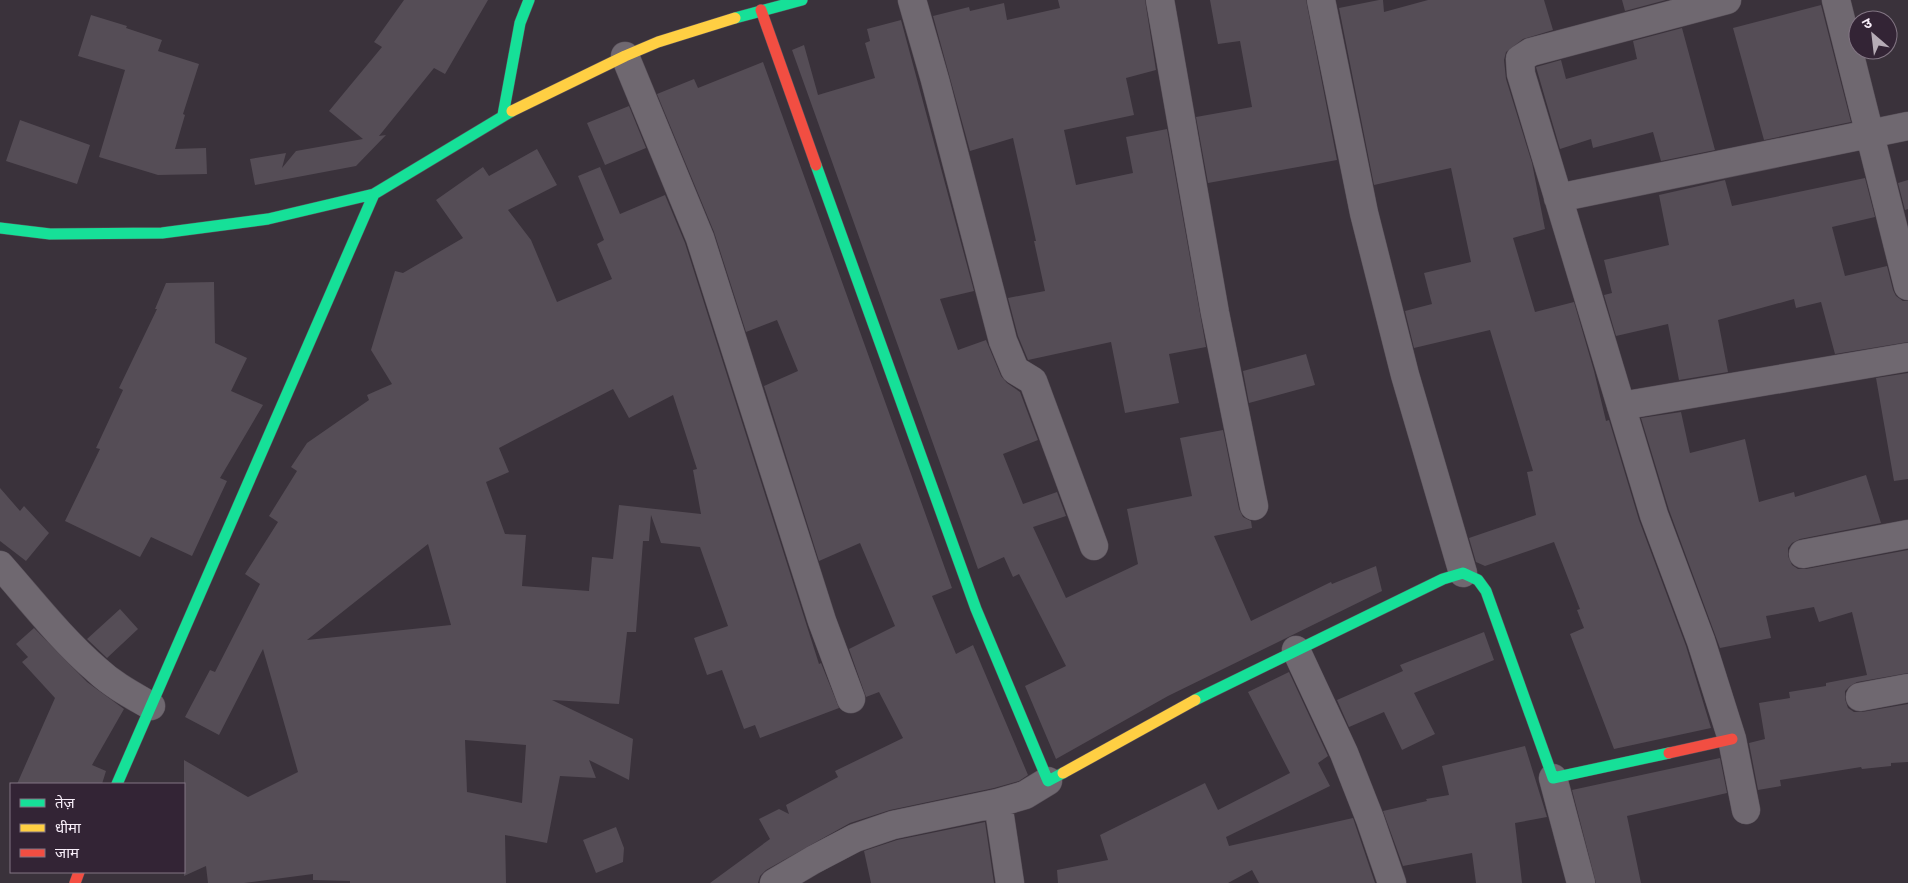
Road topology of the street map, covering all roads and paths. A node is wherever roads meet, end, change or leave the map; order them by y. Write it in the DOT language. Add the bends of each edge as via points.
graph roads {
  1 [pos="529,0"];
  2 [pos="802,0"];
  3 [pos="912,0"];
  4 [pos="1160,0"];
  5 [pos="1321,0"];
  6 [pos="1727,0"];
  7 [pos="1836,0"];
  8 [pos="762,10"];
  9 [pos="624,56"];
  10 [pos="503,116"];
  11 [pos="1908,126"];
  12 [pos="1869,134"];
  13 [pos="374,194"];
  14 [pos="1558,198"];
  15 [pos="0,228"];
  16 [pos="1908,286"];
  17 [pos="1908,357"];
  18 [pos="1621,406"];
  19 [pos="1254,506"];
  20 [pos="1908,534"];
  21 [pos="1094,546"];
  22 [pos="1804,554"];
  23 [pos="0,565"];
  24 [pos="1463,573"];
  25 [pos="1296,650"];
  26 [pos="1908,688"];
  27 [pos="1860,697"];
  28 [pos="851,699"];
  29 [pos="151,706"];
  30 [pos="1732,738"];
  31 [pos="1552,778"];
  32 [pos="1048,781"];
  33 [pos="117,783"];
  34 [pos="998,804"];
  35 [pos="1746,810"];
  36 [pos="774,883"];
  37 [pos="1010,883"];
  38 [pos="1392,883"];
  39 [pos="1581,883"];
  1 -- 10 [label="street" via="520,23"];
  2 -- 8 [label="street"];
  3 -- 21 [label="street" via="1003,341 1015,370 1033,381"];
  4 -- 19 [label="street" via="1215,313"];
  5 -- 24 [label="street" via="1364,213 1405,375"];
  6 -- 14 [label="street" via="1531,52 1520,59 1521,74"];
  7 -- 12 [label="street"];
  8 -- 9 [label="street" via="658,42"];
  8 -- 32 [label="street" via="976,609"];
  9 -- 10 [label="street"];
  9 -- 28 [label="street" via="700,238 822,620"];
  10 -- 13 [label="street"];
  11 -- 12 [label="street"];
  12 -- 14 [label="street"];
  12 -- 16 [label="street"];
  13 -- 15 [label="street" via="268,220 162,233 50,234"];
  13 -- 29 [label="street"];
  14 -- 18 [label="street"];
  17 -- 18 [label="street"];
  18 -- 30 [label="street" via="1654,515 1702,641"];
  20 -- 22 [label="street"];
  23 -- 29 [label="street" via="96,670"];
  24 -- 25 [label="street" via="1443,579"];
  24 -- 31 [label="street" via="1478,580 1486,591"];
  25 -- 32 [label="street" via="1175,710"];
  25 -- 38 [label="street" via="1344,753"];
  26 -- 27 [label="street"];
  29 -- 33 [label="street"];
  30 -- 31 [label="street"];
  30 -- 35 [label="street"];
  31 -- 39 [label="street"];
  32 -- 34 [label="street" via="1025,795"];
  34 -- 36 [label="street" via="893,825 856,838"];
  34 -- 37 [label="street"];
}
